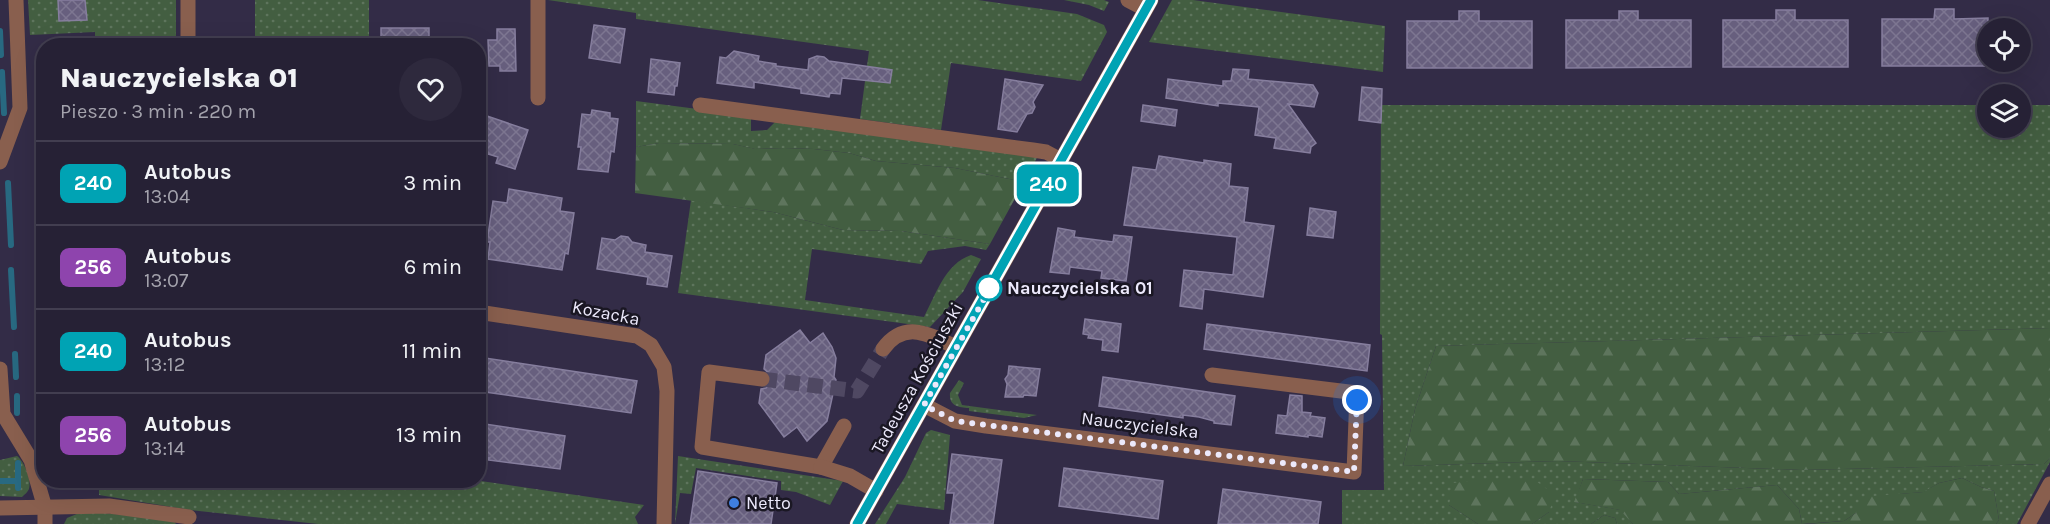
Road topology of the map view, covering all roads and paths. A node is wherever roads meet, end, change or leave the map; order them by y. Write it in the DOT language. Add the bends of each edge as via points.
graph roads {
  1 [pos="16,0"];
  2 [pos="188,0"];
  3 [pos="537,0"];
  4 [pos="1128,0"];
  5 [pos="1148,5"];
  6 [pos="188,38"];
  7 [pos="538,98"];
  8 [pos="700,105"];
  9 [pos="1061,160"];
  10 [pos="0,162"];
  11 [pos="486,313"];
  12 [pos="956,347"];
  13 [pos="884,349"];
  14 [pos="0,369"];
  15 [pos="1212,375"];
  16 [pos="762,379"];
  17 [pos="924,405"];
  18 [pos="844,426"];
  19 [pos="821,467"];
  20 [pos="36,480"];
  21 [pos="2050,484"];
  22 [pos="38,488"];
  23 [pos="876,491"];
  24 [pos="0,508"];
  25 [pos="45,516"];
  26 [pos="189,518"];
  27 [pos="664,524"];
  28 [pos="857,524"];
  29 [pos="2028,524"];
  1 -- 10 [label="street" via="20,108"];
  2 -- 6 [label="street"];
  3 -- 7 [label="street"];
  4 -- 5 [label="street"];
  5 -- 9 [label="street, Tadeusza Kościuszki"];
  8 -- 9 [label="street" via="1033,150"];
  9 -- 12 [label="street, Tadeusza Kościuszki"];
  11 -- 27 [label="street, Kozacka" via="637,336 651,345 664,367 667,391"];
  12 -- 13 [label="street" via="926,333 910,331 896,337"];
  12 -- 17 [label="street, Tadeusza Kościuszki"];
  14 -- 20 [label="street" via="3,414 31,460"];
  15 -- 17 [label="street, Nauczycielska" via="1357,393 1354,472 986,426 955,421"];
  16 -- 19 [label="street" via="709,372 702,447"];
  17 -- 23 [label="street, Tadeusza Kościuszki"];
  18 -- 19 [label="street"];
  19 -- 23 [label="street" via="850,476"];
  21 -- 29 [label="street"];
  22 -- 25 [label="street"];
  23 -- 28 [label="street, Tadeusza Kościuszki"];
  24 -- 25 [label="street"];
  25 -- 26 [label="street" via="109,506"];
}
